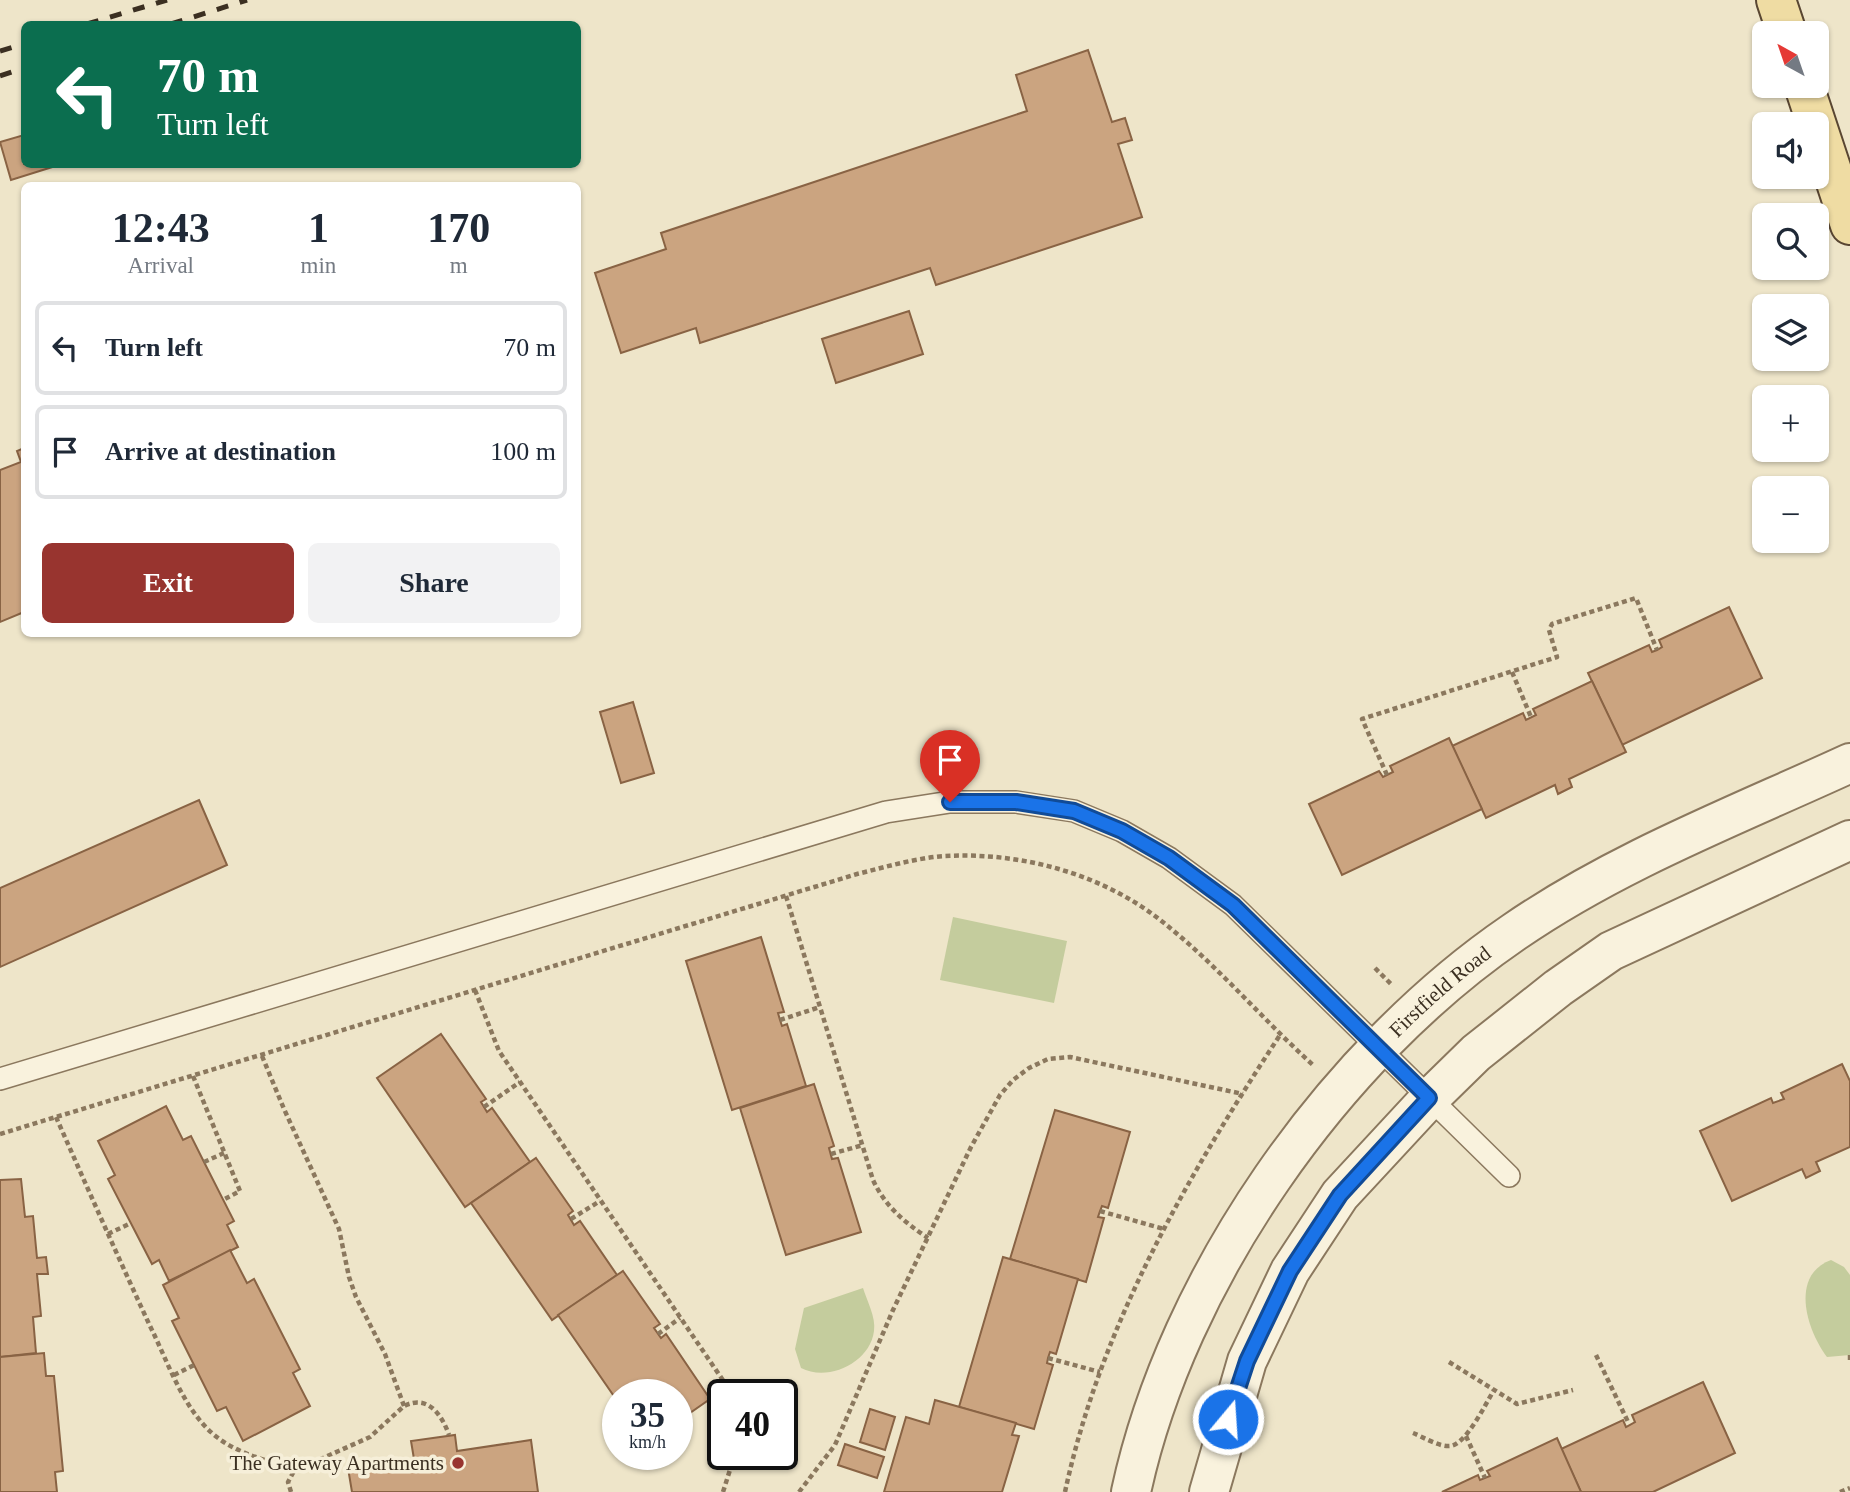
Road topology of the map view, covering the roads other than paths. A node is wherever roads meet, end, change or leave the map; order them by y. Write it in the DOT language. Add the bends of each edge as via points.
graph roads {
  1 [pos="1776,0"];
  2 [pos="1783,21"];
  3 [pos="1808,98"];
  4 [pos="1850,225"];
  5 [pos="1850,763"];
  6 [pos="1850,840"];
  7 [pos="1377,1047"];
  8 [pos="0,1079"];
  9 [pos="1429,1098"];
  10 [pos="1509,1176"];
  11 [pos="1131,1492"];
  12 [pos="1209,1492"];
  1 -- 2 [label="main road"];
  3 -- 4 [label="main road"];
  5 -- 7 [label="street, Firstfield Road" via="1637,861 1569,898 1503,941 1426,1001"];
  6 -- 9 [label="street" via="1611,951 1476,1054"];
  7 -- 8 [label="lane" via="1233,905 1169,858 1122,831 1074,811 1016,802 950,802 886,812"];
  7 -- 9 [label="lane"];
  7 -- 11 [label="street, Firstfield Road" via="1301,1138 1246,1216 1202,1295 1164,1385"];
  9 -- 10 [label="lane"];
  9 -- 12 [label="street" via="1340,1195 1290,1271 1247,1361"];
}
